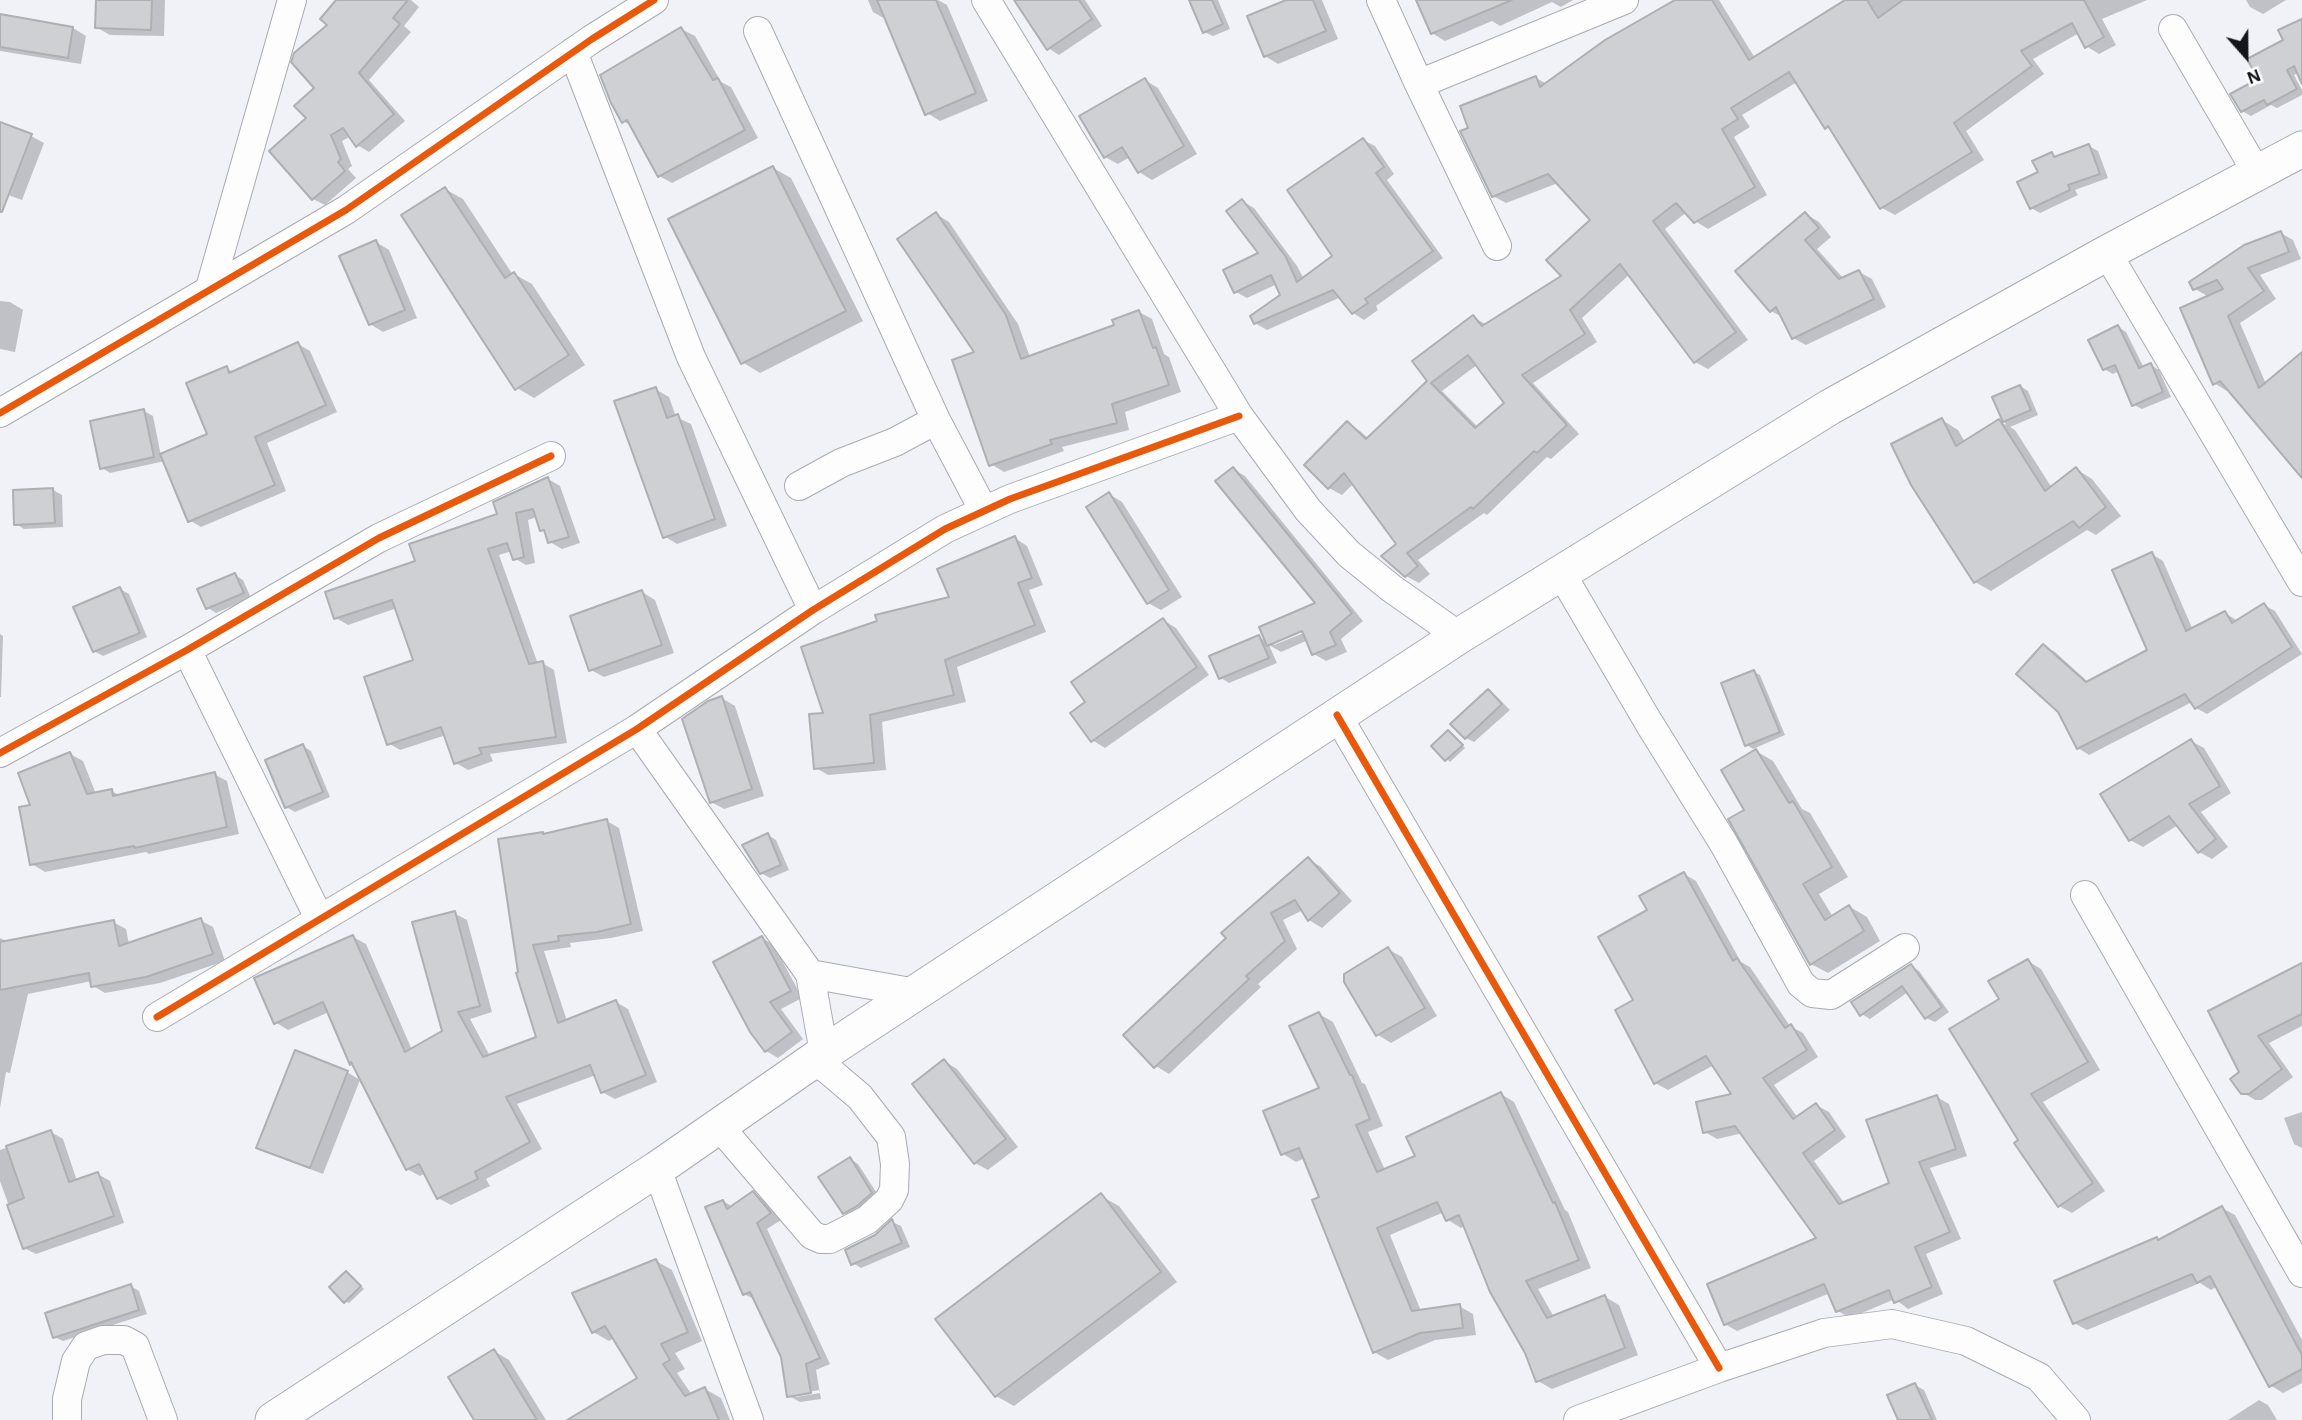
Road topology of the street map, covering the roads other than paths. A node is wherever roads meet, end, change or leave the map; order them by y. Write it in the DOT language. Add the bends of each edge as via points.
graph roads {
  1 [pos="292,0"];
  2 [pos="654,0"];
  3 [pos="986,0"];
  4 [pos="1381,0"];
  5 [pos="1624,0"];
  6 [pos="2173,29"];
  7 [pos="758,31"];
  8 [pos="573,52"];
  9 [pos="1419,84"];
  10 [pos="2302,149"];
  11 [pos="2257,173"];
  12 [pos="1497,246"];
  13 [pos="2107,253"];
  14 [pos="210,288"];
  15 [pos="0,413"];
  16 [pos="1239,416"];
  17 [pos="936,420"];
  18 [pos="551,456"];
  19 [pos="799,486"];
  20 [pos="984,511"];
  21 [pos="1561,573"];
  22 [pos="2302,582"];
  23 [pos="813,610"];
  24 [pos="1459,636"];
  25 [pos="187,650"];
  26 [pos="1337,715"];
  27 [pos="637,729"];
  28 [pos="0,753"];
  29 [pos="2085,895"];
  30 [pos="319,918"];
  31 [pos="1905,947"];
  32 [pos="810,974"];
  33 [pos="916,993"];
  34 [pos="157,1017"];
  35 [pos="818,1057"];
  36 [pos="719,1126"];
  37 [pos="657,1169"];
  38 [pos="2302,1273"];
  39 [pos="1719,1368"];
  40 [pos="67,1420"];
  41 [pos="163,1420"];
  42 [pos="273,1420"];
  43 [pos="750,1420"];
  44 [pos="1578,1420"];
  45 [pos="2076,1420"];
  1 -- 14 [label="street"];
  2 -- 8 [label="street"];
  3 -- 16 [label="street"];
  4 -- 9 [label="street"];
  5 -- 9 [label="street"];
  6 -- 11 [label="street"];
  7 -- 17 [label="street"];
  8 -- 14 [label="street" via="346,210"];
  8 -- 23 [label="street" via="691,357"];
  9 -- 12 [label="street"];
  10 -- 11 [label="main road"];
  11 -- 13 [label="main road"];
  13 -- 21 [label="main road" via="1830,407"];
  13 -- 22 [label="street"];
  14 -- 15 [label="street"];
  16 -- 20 [label="street"];
  16 -- 24 [label="street" via="1308,510 1349,554"];
  17 -- 19 [label="street"];
  17 -- 20 [label="street"];
  18 -- 25 [label="street" via="379,538"];
  20 -- 23 [label="street" via="945,529"];
  21 -- 24 [label="main road"];
  21 -- 31 [label="street" via="1724,844 1801,984 1812,993 1831,995"];
  23 -- 27 [label="street"];
  24 -- 26 [label="main road"];
  25 -- 28 [label="street"];
  25 -- 30 [label="street"];
  26 -- 33 [label="main road"];
  26 -- 39 [label="street"];
  27 -- 30 [label="street"];
  27 -- 32 [label="street"];
  29 -- 38 [label="street"];
  30 -- 34 [label="street"];
  32 -- 33 [label="street"];
  32 -- 35 [label="street"];
  33 -- 35 [label="main road"];
  35 -- 36 [label="main road"];
  35 -- 36 [label="street" via="860,1097 891,1137 894,1190 867,1220 831,1239 812,1235"];
  36 -- 37 [label="main road"];
  37 -- 42 [label="main road"];
  37 -- 43 [label="street"];
  39 -- 44 [label="street"];
  39 -- 45 [label="street" via="1824,1333 1892,1324 1966,1340 2039,1377"];
  40 -- 41 [label="street" via="76,1361 86,1346 124,1340 135,1346"];
}
